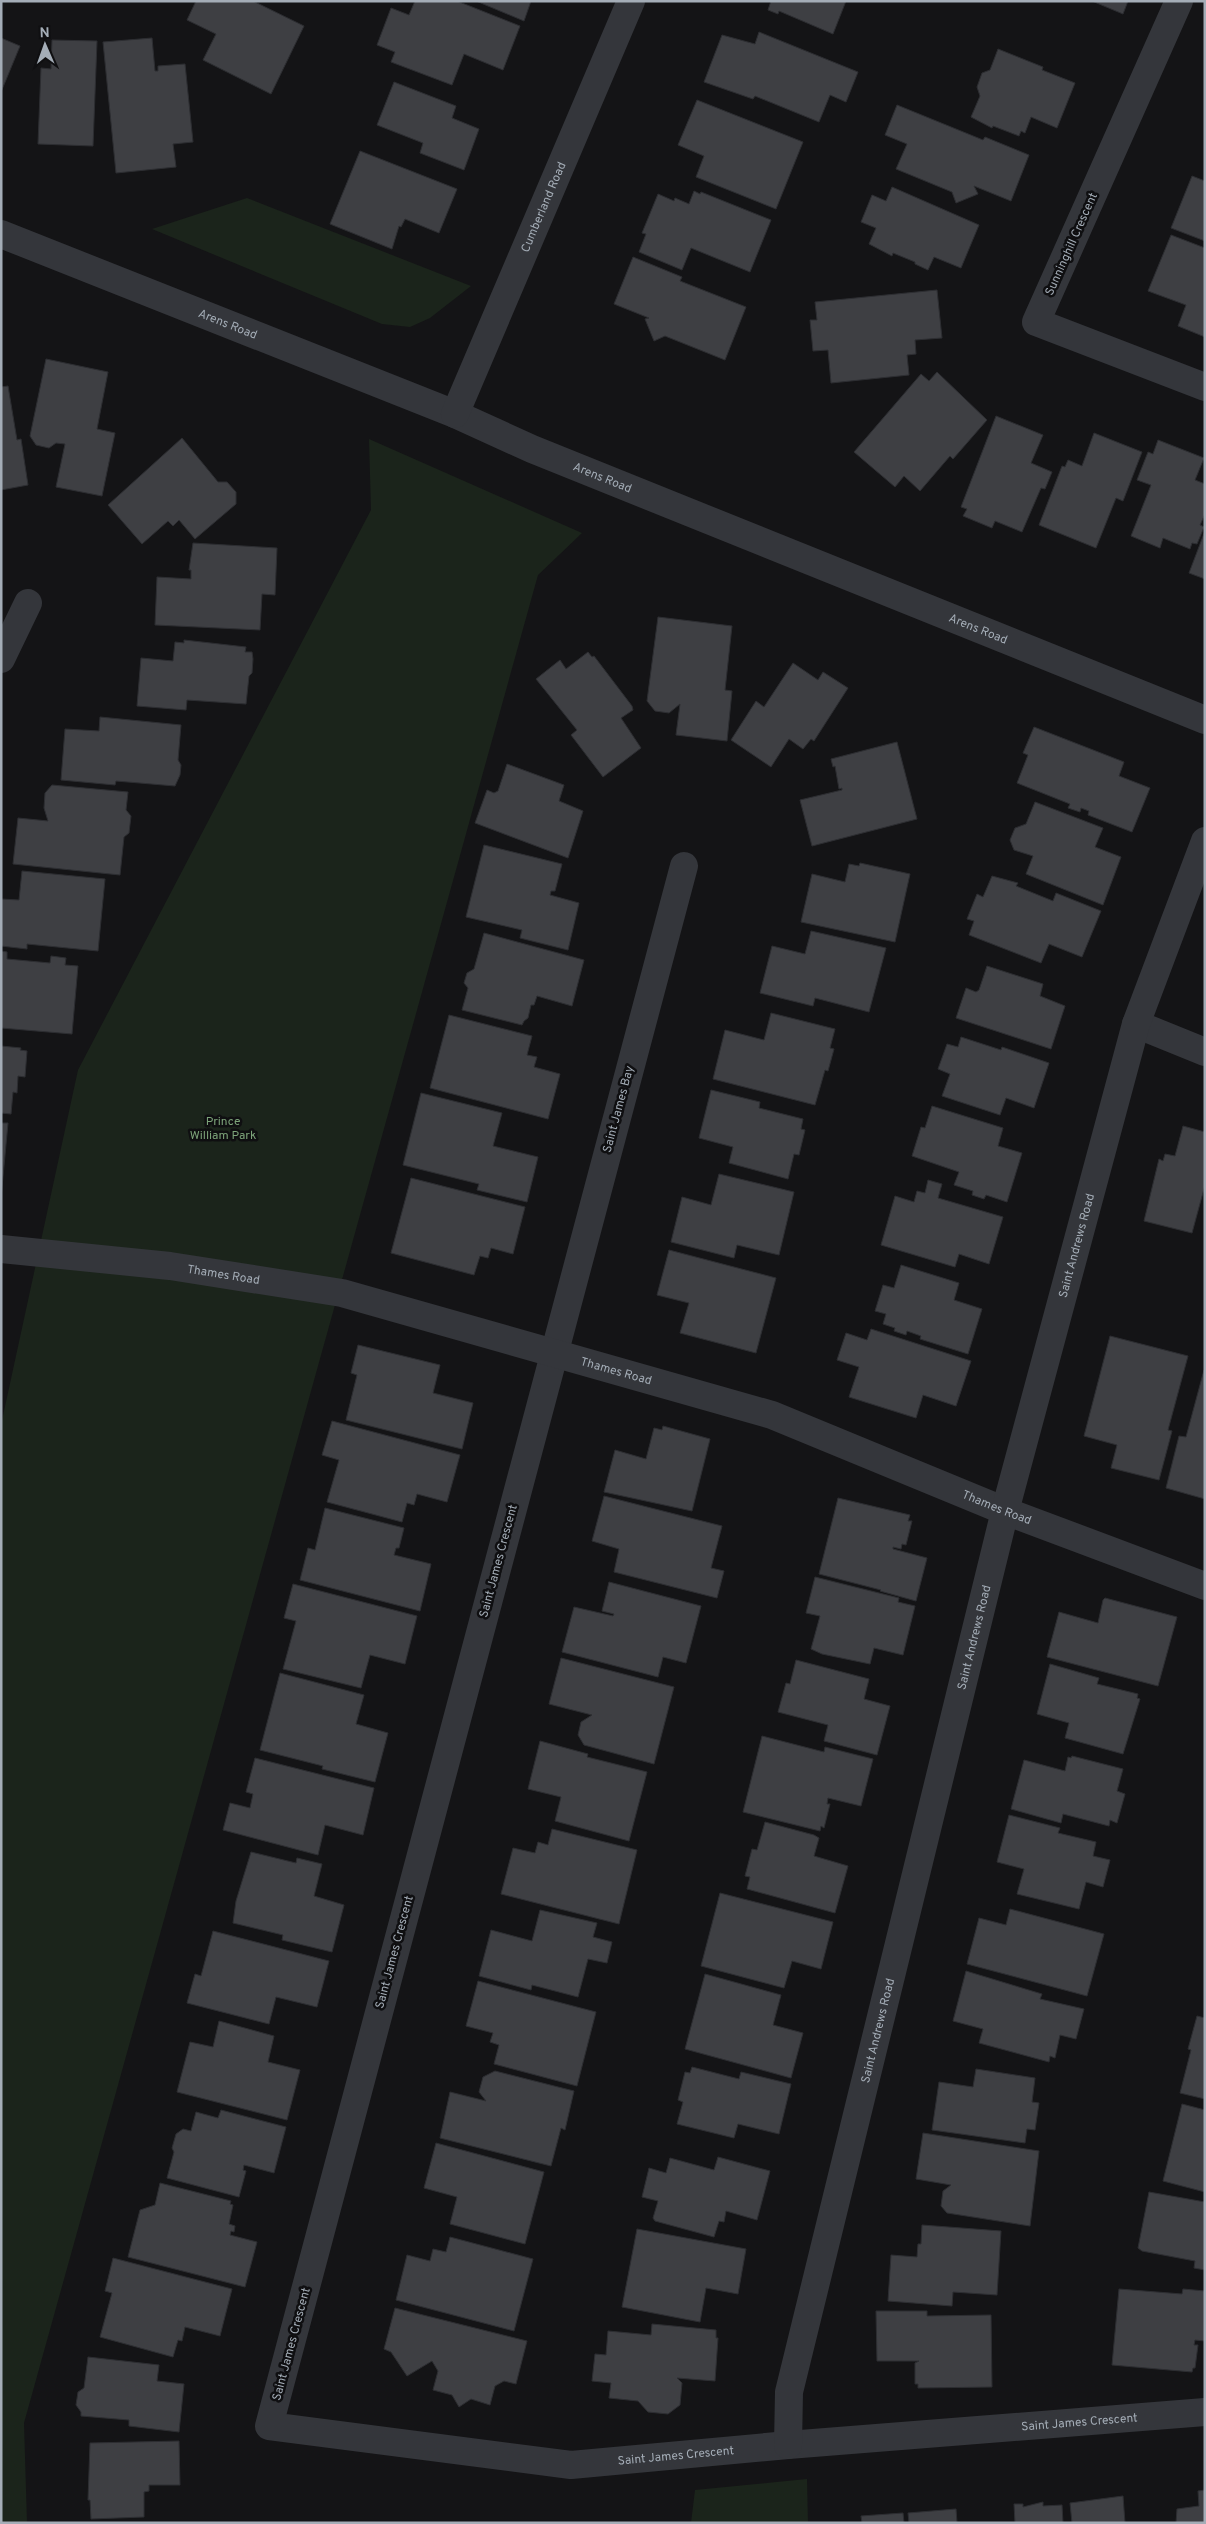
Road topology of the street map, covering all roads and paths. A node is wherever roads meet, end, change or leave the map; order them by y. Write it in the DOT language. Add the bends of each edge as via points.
graph roads {
  1 [pos="631,1"];
  2 [pos="1179,1"];
  3 [pos="1,234"];
  4 [pos="1205,387"];
  5 [pos="455,414"];
  6 [pos="28,603"];
  7 [pos="1,659"];
  8 [pos="1205,720"];
  9 [pos="1205,841"];
  10 [pos="684,866"];
  11 [pos="1136,1024"];
  12 [pos="1205,1052"];
  13 [pos="1,1249"];
  14 [pos="553,1352"];
  15 [pos="1005,1511"];
  16 [pos="1205,1586"];
  17 [pos="1205,2412"];
  18 [pos="788,2444"];
  1 -- 5 [label="street, Cumberland Road"];
  2 -- 4 [label="street, Sunninghill Crescent" via="1036,322"];
  3 -- 5 [label="street, Arens Road"];
  5 -- 8 [label="street, Arens Road" via="532,449"];
  6 -- 7 [label="street"];
  9 -- 11 [label="street, Saint Andrews Road"];
  10 -- 14 [label="street, Saint James Bay"];
  11 -- 12 [label="street"];
  11 -- 15 [label="street, Saint Andrews Road"];
  13 -- 14 [label="street, Thames Road" via="170,1266 342,1293"];
  14 -- 15 [label="street, Thames Road" via="772,1415"];
  14 -- 18 [label="street, Saint James Crescent" via="269,2426 571,2465"];
  15 -- 16 [label="street, Thames Road"];
  15 -- 18 [label="street, Saint Andrews Road" via="788,2392"];
  17 -- 18 [label="street, Saint James Crescent"];
}
